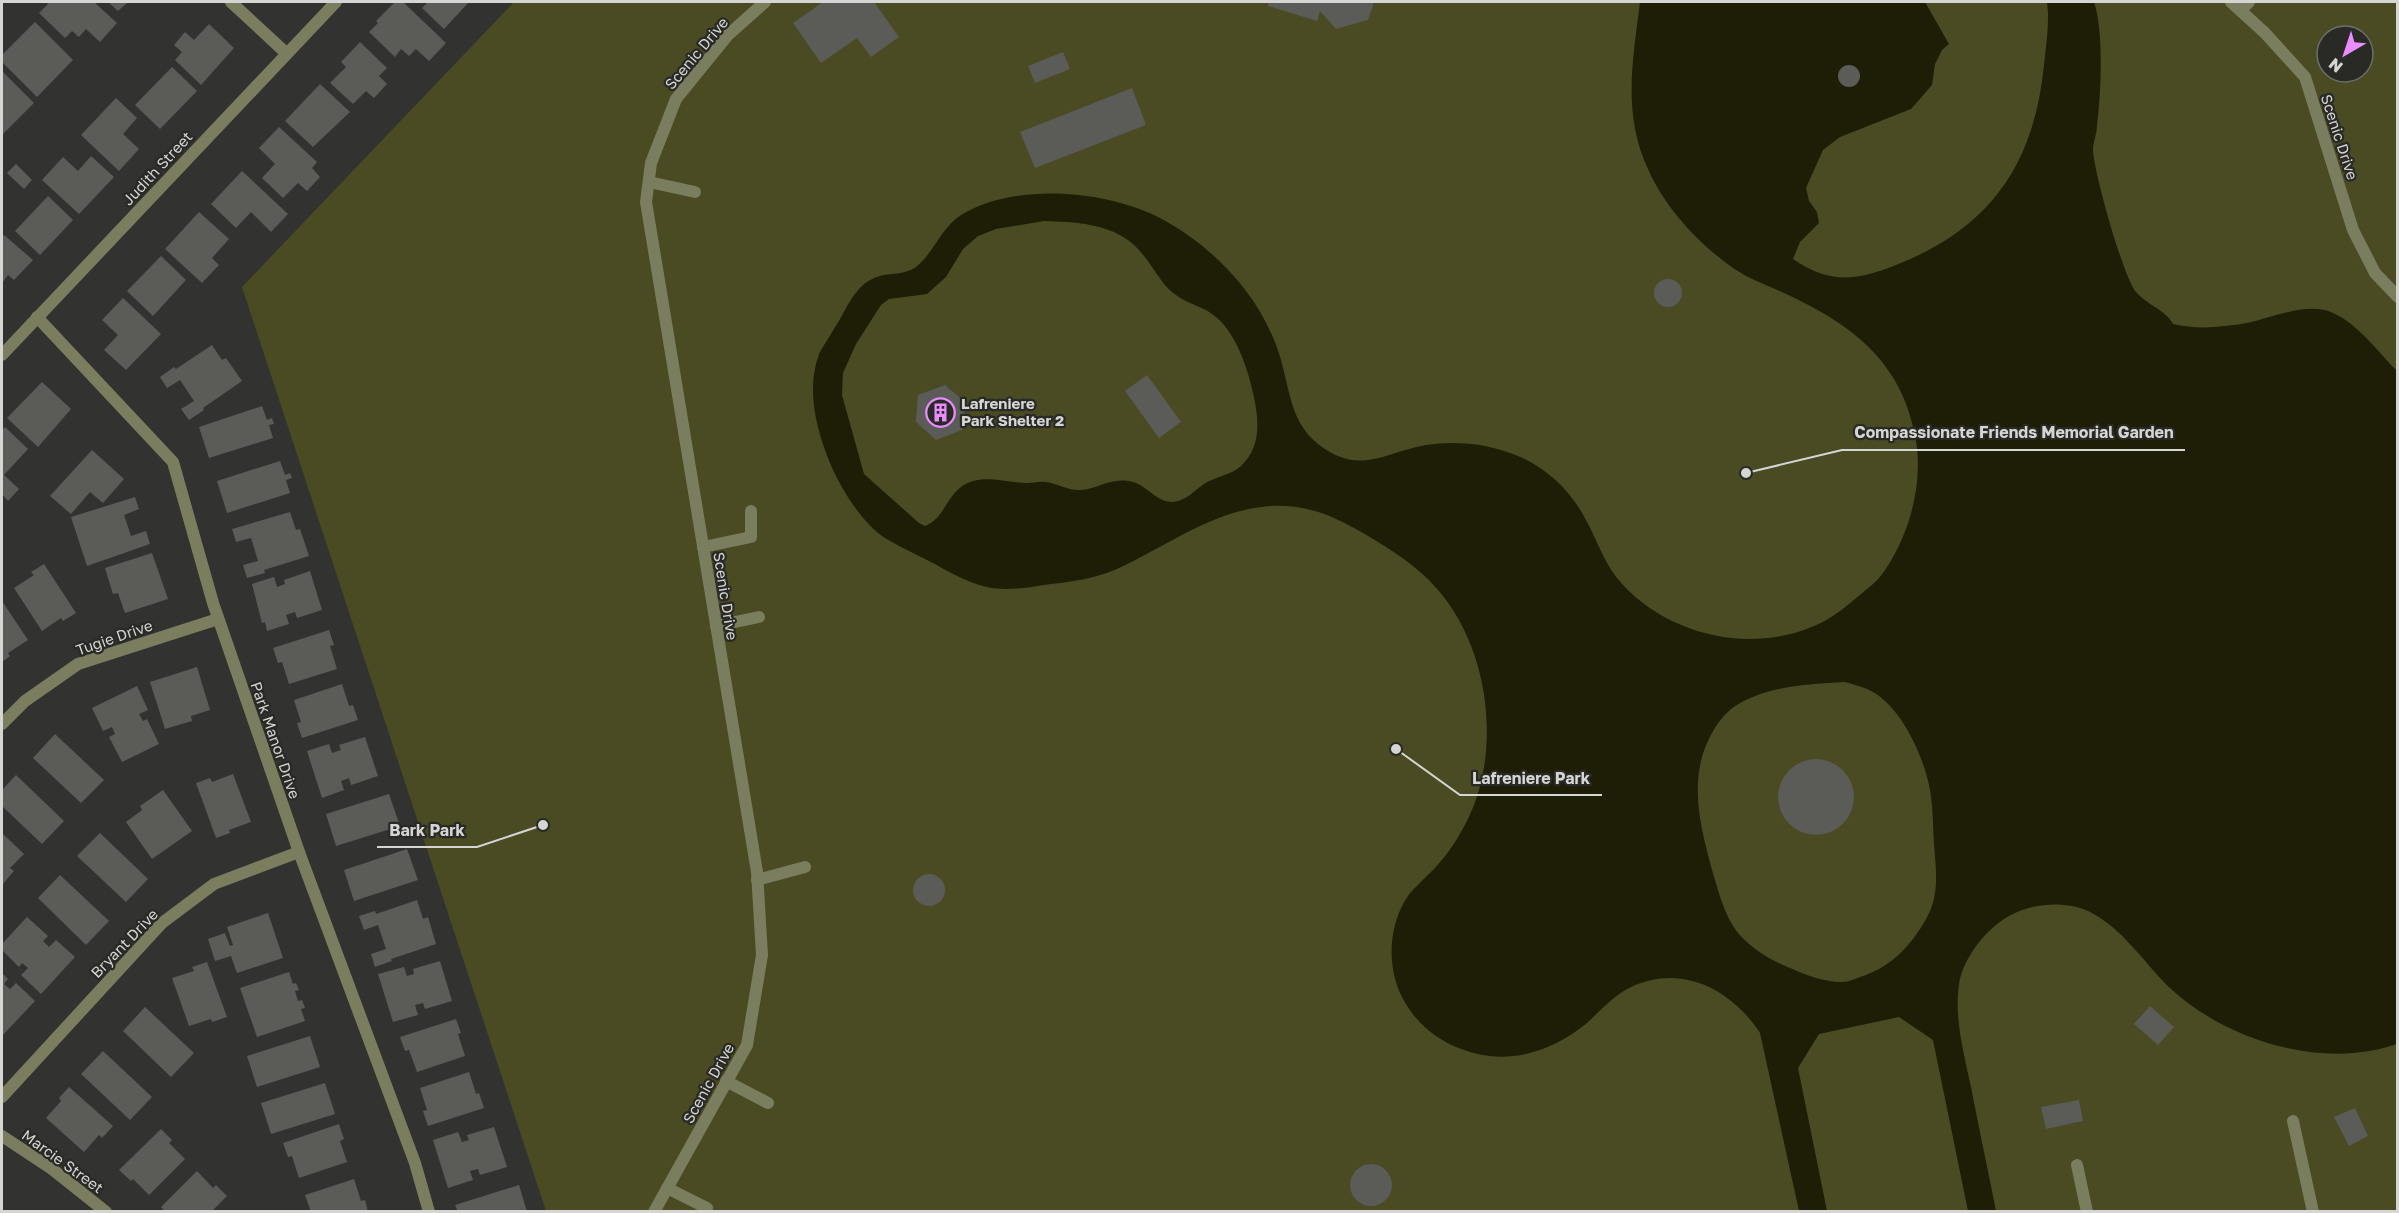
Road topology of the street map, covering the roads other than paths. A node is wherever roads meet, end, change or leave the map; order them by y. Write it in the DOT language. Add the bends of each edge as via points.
graph roads {
  1 [pos="231,2"];
  2 [pos="336,2"];
  3 [pos="765,2"];
  4 [pos="2240,4"];
  5 [pos="286,53"];
  6 [pos="649,182"];
  7 [pos="694,192"];
  8 [pos="2397,297"];
  9 [pos="37,317"];
  10 [pos="2,355"];
  11 [pos="752,511"];
  12 [pos="703,547"];
  13 [pos="759,617"];
  14 [pos="218,619"];
  15 [pos="716,626"];
  16 [pos="2,724"];
  17 [pos="298,852"];
  18 [pos="805,867"];
  19 [pos="757,880"];
  20 [pos="726,1081"];
  21 [pos="2,1097"];
  22 [pos="768,1103"];
  23 [pos="2293,1120"];
  24 [pos="2,1136"];
  25 [pos="2077,1165"];
  26 [pos="667,1188"];
  27 [pos="707,1208"];
  28 [pos="106,1212"];
  29 [pos="429,1212"];
  30 [pos="654,1212"];
  31 [pos="2087,1212"];
  32 [pos="2313,1212"];
  1 -- 5 [label="street"];
  2 -- 5 [label="street, Judith Street"];
  3 -- 6 [label="street, Scenic Drive" via="728,35 676,99 651,163"];
  4 -- 8 [label="street, Scenic Drive" via="2305,77 2353,230 2375,273"];
  5 -- 9 [label="street, Judith Street"];
  6 -- 7 [label="street"];
  6 -- 12 [label="street, Scenic Drive" via="646,202"];
  9 -- 10 [label="street, Judith Street"];
  9 -- 14 [label="street, Park Manor Drive" via="173,462"];
  11 -- 12 [label="street" via="751,537"];
  12 -- 15 [label="street, Scenic Drive"];
  13 -- 15 [label="street"];
  14 -- 16 [label="street, Tugie Drive" via="78,664 25,701"];
  14 -- 17 [label="street, Park Manor Drive"];
  15 -- 19 [label="street, Scenic Drive"];
  17 -- 21 [label="street, Bryant Drive" via="214,884 162,923"];
  17 -- 29 [label="street, Park Manor Drive" via="415,1163"];
  18 -- 19 [label="street"];
  19 -- 20 [label="street, Scenic Drive" via="762,955 747,1045"];
  20 -- 22 [label="street"];
  20 -- 26 [label="street, Scenic Drive"];
  23 -- 32 [label="street"];
  24 -- 28 [label="street, Marcie Street"];
  25 -- 31 [label="street"];
  26 -- 27 [label="street"];
  26 -- 30 [label="street, Scenic Drive"];
}
